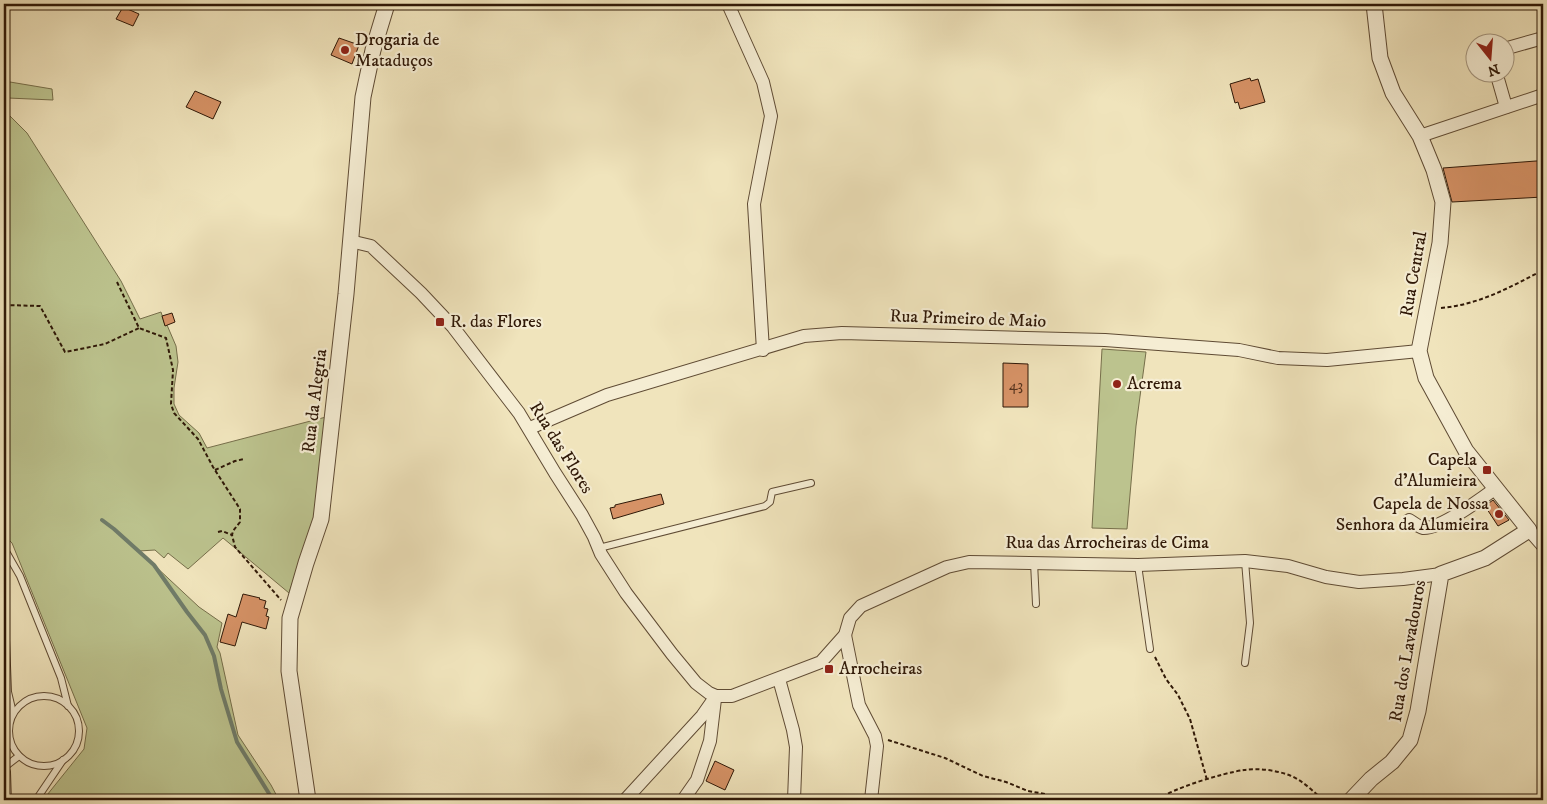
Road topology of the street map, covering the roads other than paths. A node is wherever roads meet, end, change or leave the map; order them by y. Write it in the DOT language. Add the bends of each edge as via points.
graph roads {
  1 [pos="386,4"];
  2 [pos="728,4"];
  3 [pos="1374,4"];
  4 [pos="1543,37"];
  5 [pos="1514,46"];
  6 [pos="1499,82"];
  7 [pos="1543,95"];
  8 [pos="1506,108"];
  9 [pos="1420,136"];
  10 [pos="350,241"];
  11 [pos="763,350"];
  12 [pos="1419,351"];
  13 [pos="530,428"];
  14 [pos="811,483"];
  15 [pos="1496,488"];
  16 [pos="1409,520"];
  17 [pos="1529,530"];
  18 [pos="1543,546"];
  19 [pos="600,548"];
  20 [pos="4,549"];
  21 [pos="1245,561"];
  22 [pos="1034,562"];
  23 [pos="1138,564"];
  24 [pos="1440,574"];
  25 [pos="4,577"];
  26 [pos="4,588"];
  27 [pos="1036,604"];
  28 [pos="845,635"];
  29 [pos="1150,649"];
  30 [pos="1245,663"];
  31 [pos="779,679"];
  32 [pos="716,696"];
  33 [pos="68,706"];
  34 [pos="14,713"];
  35 [pos="7,721"];
  36 [pos="19,756"];
  37 [pos="63,760"];
  38 [pos="5,765"];
  39 [pos="8,800"];
  40 [pos="36,800"];
  41 [pos="308,800"];
  42 [pos="625,800"];
  43 [pos="683,800"];
  44 [pos="794,800"];
  45 [pos="871,800"];
  46 [pos="1351,800"];
  1 -- 10 [label="street, Rua da Alegria" via="363,97"];
  2 -- 11 [label="street" via="763,82 771,116 754,204"];
  3 -- 9 [label="street, Rua Central" via="1380,58 1393,93"];
  4 -- 5 [label="street"];
  6 -- 8 [label="street"];
  7 -- 8 [label="street"];
  8 -- 9 [label="street"];
  9 -- 12 [label="street, Rua Central" via="1443,202 1440,243"];
  10 -- 13 [label="street, Rua das Flores" via="371,246 437,308"];
  10 -- 41 [label="street, Rua da Alegria" via="322,519 291,611 288,645"];
  11 -- 12 [label="street, Rua Primeiro de Maio" via="804,336 842,333 1105,340 1327,360"];
  11 -- 13 [label="street, Rua Primeiro de Maio" via="608,395"];
  12 -- 15 [label="street, Rua Central" via="1426,378 1466,451"];
  13 -- 19 [label="street, Rua das Flores"];
  14 -- 19 [label="lane" via="772,492 770,502 765,506"];
  15 -- 16 [label="street" via="1432,527 1422,528"];
  15 -- 17 [label="street, Rua Central"];
  17 -- 18 [label="street"];
  17 -- 24 [label="street, Rua das Arrocheiras de Cima" via="1485,558"];
  19 -- 32 [label="street, Rua das Flores" via="626,594 672,654 696,683"];
  20 -- 25 [label="lane"];
  20 -- 33 [label="lane" via="20,576 58,670"];
  21 -- 23 [label="street, Rua das Arrocheiras de Cima"];
  21 -- 24 [label="street, Rua das Arrocheiras de Cima" via="1288,566 1359,582"];
  21 -- 30 [label="lane" via="1250,623"];
  22 -- 23 [label="street, Rua das Arrocheiras de Cima"];
  22 -- 27 [label="lane"];
  22 -- 28 [label="street, Rua das Arrocheiras de Cima" via="969,562 947,567 861,606 850,618"];
  23 -- 29 [label="lane"];
  24 -- 46 [label="street, Rua dos Lavadouros" via="1418,711 1410,740 1392,762"];
  26 -- 34 [label="lane" via="8,692"];
  28 -- 31 [label="street, Rua das Arrocheiras de Cima" via="821,662"];
  28 -- 45 [label="street" via="859,704 877,746"];
  31 -- 32 [label="street, Rua das Arrocheiras de Cima" via="732,696"];
  31 -- 44 [label="street" via="796,747"];
  32 -- 42 [label="street" via="702,716"];
  32 -- 43 [label="street" via="710,741 697,780"];
  33 -- 34 [label="lane" via="55,697 39,696 24,701"];
  33 -- 37 [label="lane" via="77,719 79,734 74,749"];
  34 -- 35 [label="lane"];
  35 -- 36 [label="lane" via="12,746"];
  36 -- 37 [label="lane" via="32,764 48,766"];
  36 -- 38 [label="lane"];
  37 -- 40 [label="lane"];
  38 -- 39 [label="lane"];
}
